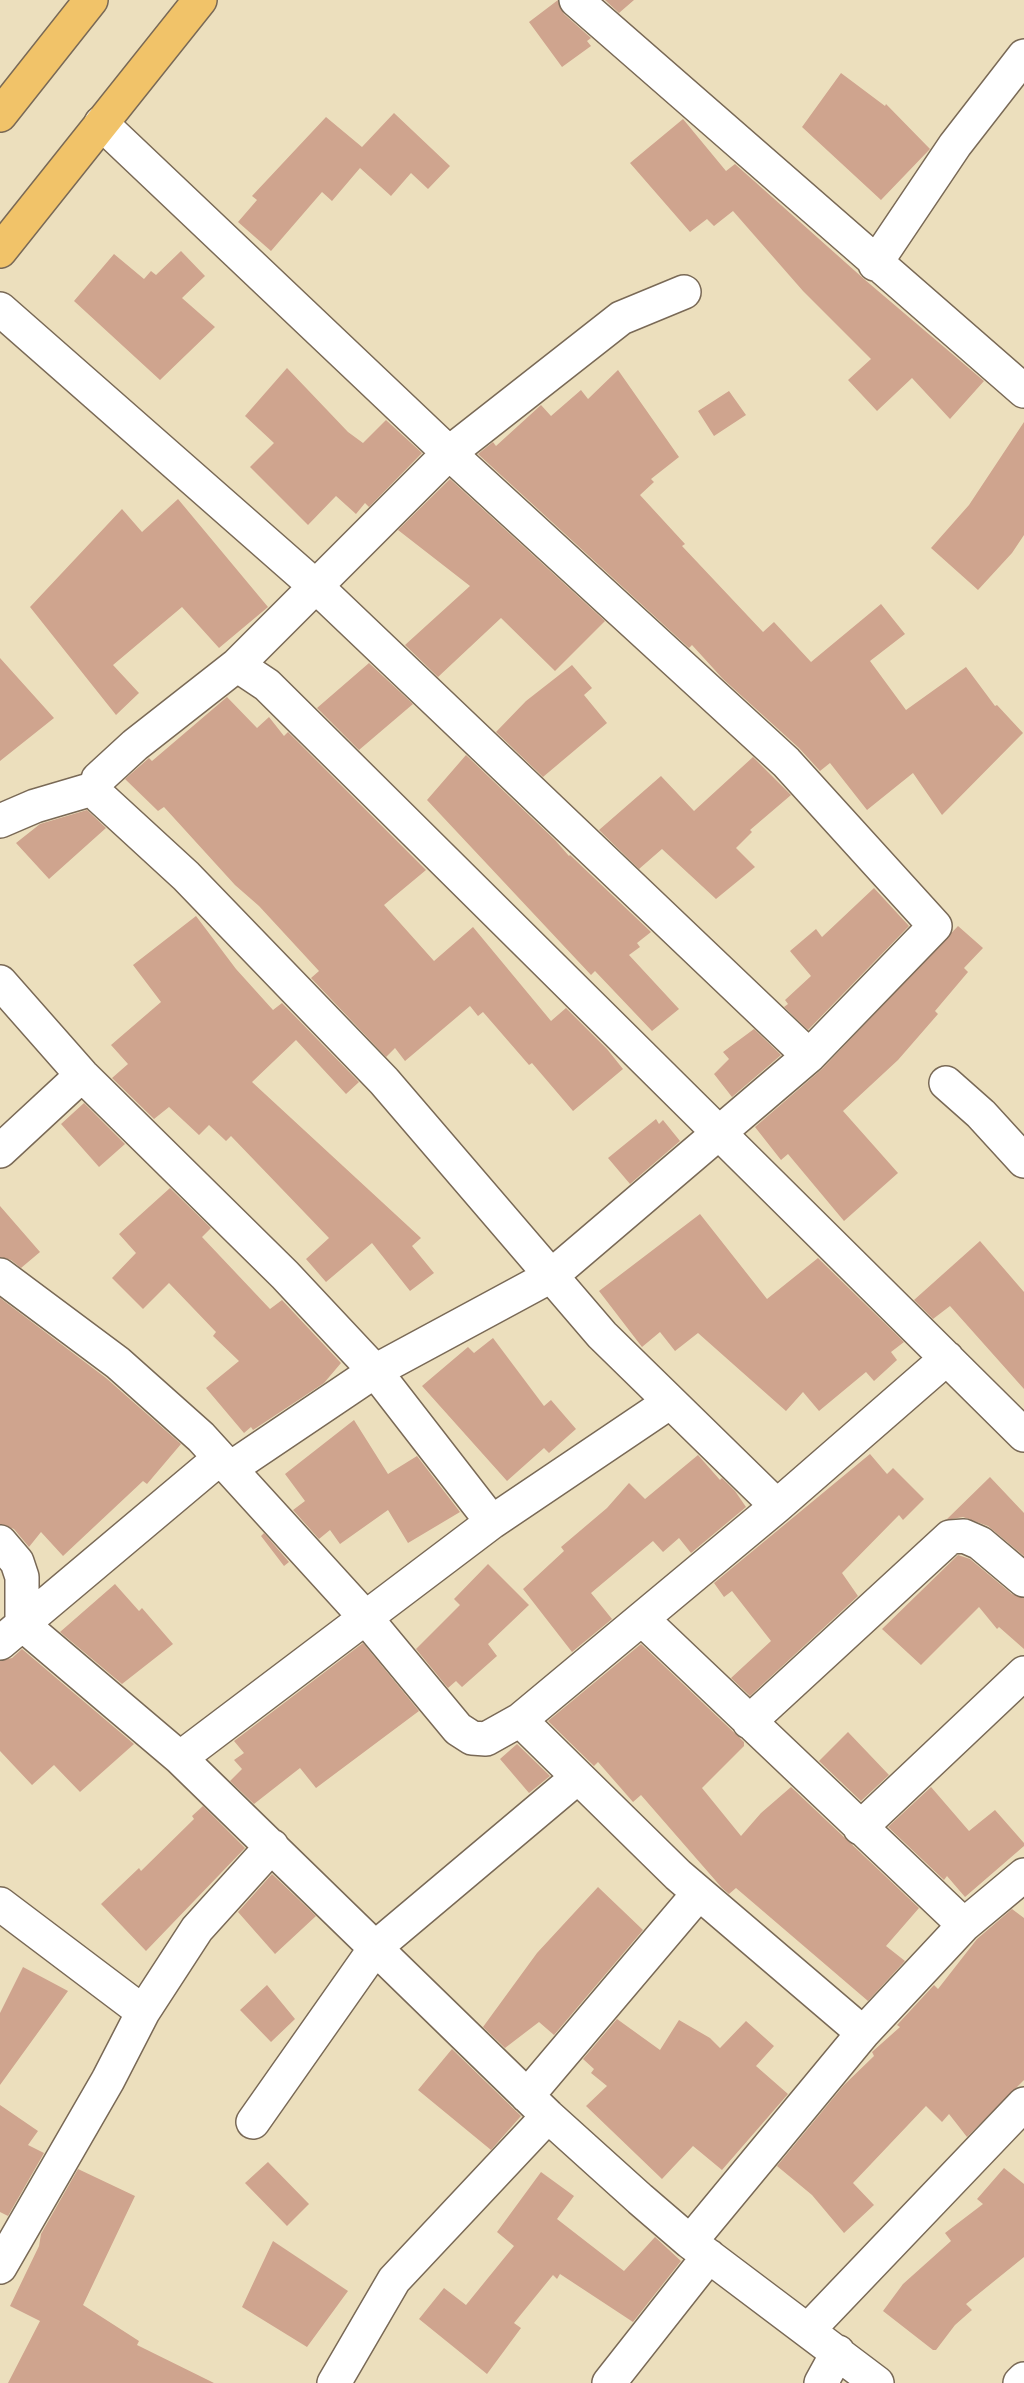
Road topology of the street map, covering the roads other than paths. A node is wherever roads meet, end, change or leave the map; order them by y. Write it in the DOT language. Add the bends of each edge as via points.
graph roads {
  1 [pos="91,0"];
  2 [pos="200,0"];
  3 [pos="576,0"];
  4 [pos="1024,56"];
  5 [pos="0,115"];
  6 [pos="101,123"];
  7 [pos="0,251"];
  8 [pos="875,264"];
  9 [pos="684,292"];
  10 [pos="0,309"];
  11 [pos="1024,391"];
  12 [pos="449,453"];
  13 [pos="317,588"];
  14 [pos="237,665"];
  15 [pos="96,788"];
  16 [pos="0,821"];
  17 [pos="0,982"];
  18 [pos="809,1056"];
  19 [pos="81,1075"];
  20 [pos="946,1083"];
  21 [pos="720,1134"];
  22 [pos="0,1151"];
  23 [pos="1024,1161"];
  24 [pos="0,1275"];
  25 [pos="551,1276"];
  26 [pos="947,1358"];
  27 [pos="375,1371"];
  28 [pos="670,1402"];
  29 [pos="1024,1435"];
  30 [pos="225,1463"];
  31 [pos="777,1506"];
  32 [pos="492,1522"];
  33 [pos="0,1542"];
  34 [pos="1024,1580"];
  35 [pos="365,1617"];
  36 [pos="642,1619"];
  37 [pos="11,1634"];
  38 [pos="1024,1673"];
  39 [pos="520,1720"];
  40 [pos="749,1722"];
  41 [pos="180,1758"];
  42 [pos="578,1777"];
  43 [pos="860,1828"];
  44 [pos="272,1846"];
  45 [pos="1024,1875"];
  46 [pos="699,1893"];
  47 [pos="0,1904"];
  48 [pos="964,1925"];
  49 [pos="376,1947"];
  50 [pos="143,2012"];
  51 [pos="863,2032"];
  52 [pos="1024,2104"];
  53 [pos="537,2106"];
  54 [pos="253,2122"];
  55 [pos="700,2249"];
  56 [pos="0,2267"];
  57 [pos="809,2329"];
  58 [pos="838,2352"];
  59 [pos="1024,2379"];
  60 [pos="334,2383"];
  61 [pos="609,2383"];
  62 [pos="821,2383"];
  63 [pos="877,2383"];
  64 [pos="1020,2383"];
  1 -- 5 [label="main road"];
  2 -- 6 [label="main road"];
  3 -- 8 [label="street"];
  4 -- 8 [label="street" via="955,145"];
  6 -- 7 [label="main road"];
  6 -- 12 [label="street"];
  8 -- 11 [label="street"];
  9 -- 12 [label="street" via="621,318"];
  10 -- 13 [label="street"];
  12 -- 13 [label="street"];
  12 -- 18 [label="street" via="786,762 935,926"];
  13 -- 14 [label="street"];
  13 -- 18 [label="street"];
  14 -- 15 [label="street" via="135,745 98,779"];
  14 -- 21 [label="street" via="267,686"];
  15 -- 16 [label="street"];
  15 -- 25 [label="street" via="100,797 186,876 384,1081"];
  17 -- 19 [label="street"];
  18 -- 21 [label="street"];
  19 -- 22 [label="street"];
  19 -- 27 [label="street" via="285,1275"];
  20 -- 23 [label="street"];
  21 -- 25 [label="street"];
  21 -- 26 [label="street"];
  24 -- 30 [label="street" via="118,1364"];
  25 -- 27 [label="street"];
  25 -- 28 [label="street" via="602,1335"];
  26 -- 29 [label="street"];
  26 -- 31 [label="street"];
  27 -- 30 [label="street"];
  27 -- 32 [label="street"];
  28 -- 31 [label="street"];
  28 -- 32 [label="street"];
  30 -- 35 [label="street"];
  30 -- 37 [label="street"];
  31 -- 36 [label="street"];
  32 -- 35 [label="street"];
  33 -- 37 [label="street" via="17,1562 22,1577"];
  34 -- 40 [label="street" via="980,1543 964,1536 950,1538"];
  35 -- 39 [label="street" via="458,1729 472,1738 486,1738"];
  35 -- 41 [label="street"];
  36 -- 39 [label="street"];
  36 -- 40 [label="street"];
  37 -- 41 [label="street"];
  38 -- 43 [label="street"];
  39 -- 42 [label="street"];
  40 -- 43 [label="street"];
  41 -- 44 [label="street"];
  42 -- 46 [label="street"];
  42 -- 49 [label="street"];
  43 -- 48 [label="street"];
  44 -- 49 [label="street"];
  44 -- 50 [label="street" via="197,1929"];
  45 -- 48 [label="street"];
  46 -- 51 [label="street"];
  46 -- 53 [label="street"];
  47 -- 50 [label="street"];
  48 -- 51 [label="street"];
  49 -- 53 [label="street"];
  49 -- 54 [label="street"];
  50 -- 56 [label="street"];
  51 -- 55 [label="street"];
  52 -- 57 [label="street"];
  53 -- 55 [label="street"];
  53 -- 60 [label="street" via="394,2280"];
  55 -- 57 [label="street"];
  55 -- 61 [label="street"];
  57 -- 58 [label="street"];
  58 -- 62 [label="street"];
  58 -- 63 [label="street"];
  59 -- 64 [label="street"];
}
